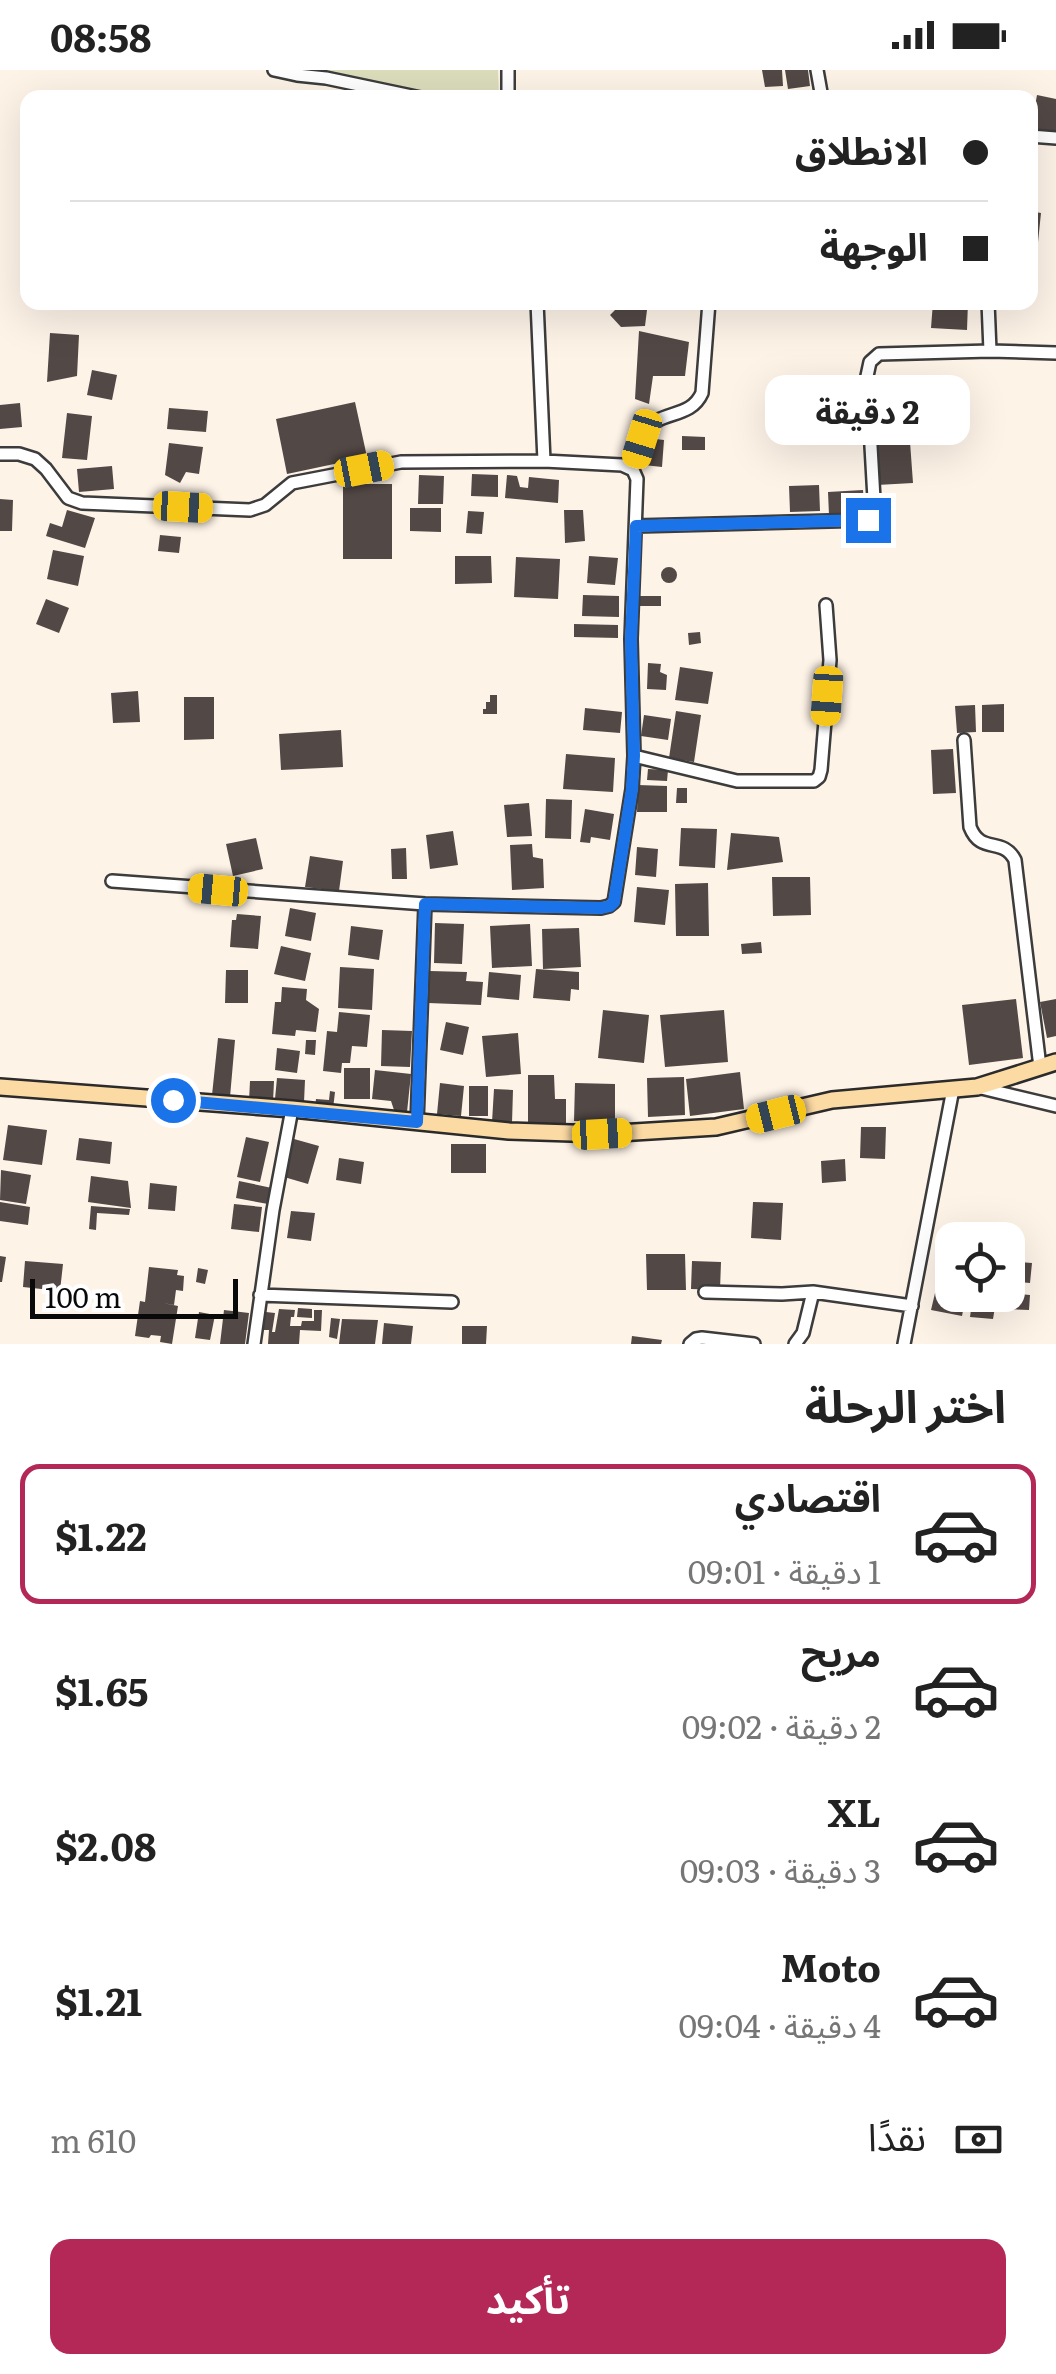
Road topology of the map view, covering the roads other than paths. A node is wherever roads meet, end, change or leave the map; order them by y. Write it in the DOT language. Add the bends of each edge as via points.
graph roads {
  1 [pos="274,70"];
  2 [pos="297,73"];
  3 [pos="384,90"];
  4 [pos="537,310"];
  5 [pos="709,310"];
  6 [pos="988,310"];
  7 [pos="990,351"];
  8 [pos="1056,354"];
  9 [pos="0,454"];
  10 [pos="544,461"];
  11 [pos="632,470"];
  12 [pos="636,526"];
  13 [pos="826,605"];
  14 [pos="964,740"];
  15 [pos="634,756"];
  16 [pos="112,881"];
  17 [pos="425,904"];
  18 [pos="1056,1062"];
  19 [pos="1040,1067"];
  20 [pos="0,1087"];
  21 [pos="977,1087"];
  22 [pos="953,1090"];
  23 [pos="1056,1106"];
  24 [pos="292,1109"];
  25 [pos="417,1122"];
  26 [pos="705,1292"];
  27 [pos="814,1292"];
  28 [pos="260,1295"];
  29 [pos="452,1302"];
  30 [pos="912,1306"];
  31 [pos="254,1344"];
  32 [pos="690,1344"];
  33 [pos="754,1344"];
  34 [pos="795,1344"];
  35 [pos="904,1344"];
  1 -- 2 [label="street"];
  2 -- 3 [label="street"];
  4 -- 10 [label="street"];
  5 -- 11 [label="street" via="698,402 646,429"];
  6 -- 7 [label="street"];
  7 -- 8 [label="street"];
  7 -- 12 [label="street" via="879,354 870,362 874,499 868,520"];
  9 -- 10 [label="street" via="35,458 68,498 82,503 250,510 292,483 400,462"];
  10 -- 11 [label="street"];
  11 -- 12 [label="street"];
  12 -- 15 [label="street"];
  13 -- 15 [label="street" via="830,660 822,770 814,781 737,780"];
  14 -- 19 [label="street" via="973,836 1004,847 1015,860"];
  15 -- 17 [label="street" via="617,894 610,906"];
  16 -- 17 [label="street"];
  17 -- 25 [label="street"];
  18 -- 19 [label="street"];
  19 -- 21 [label="street"];
  20 -- 24 [label="street"];
  21 -- 22 [label="street"];
  21 -- 23 [label="street"];
  22 -- 25 [label="street" via="832,1100 716,1128 668,1131 527,1132"];
  22 -- 30 [label="street"];
  24 -- 25 [label="street"];
  24 -- 28 [label="street"];
  26 -- 27 [label="street"];
  27 -- 30 [label="street"];
  27 -- 34 [label="street"];
  28 -- 29 [label="street"];
  28 -- 31 [label="street"];
  30 -- 35 [label="street"];
  32 -- 33 [label="street" via="702,1338"];
}
